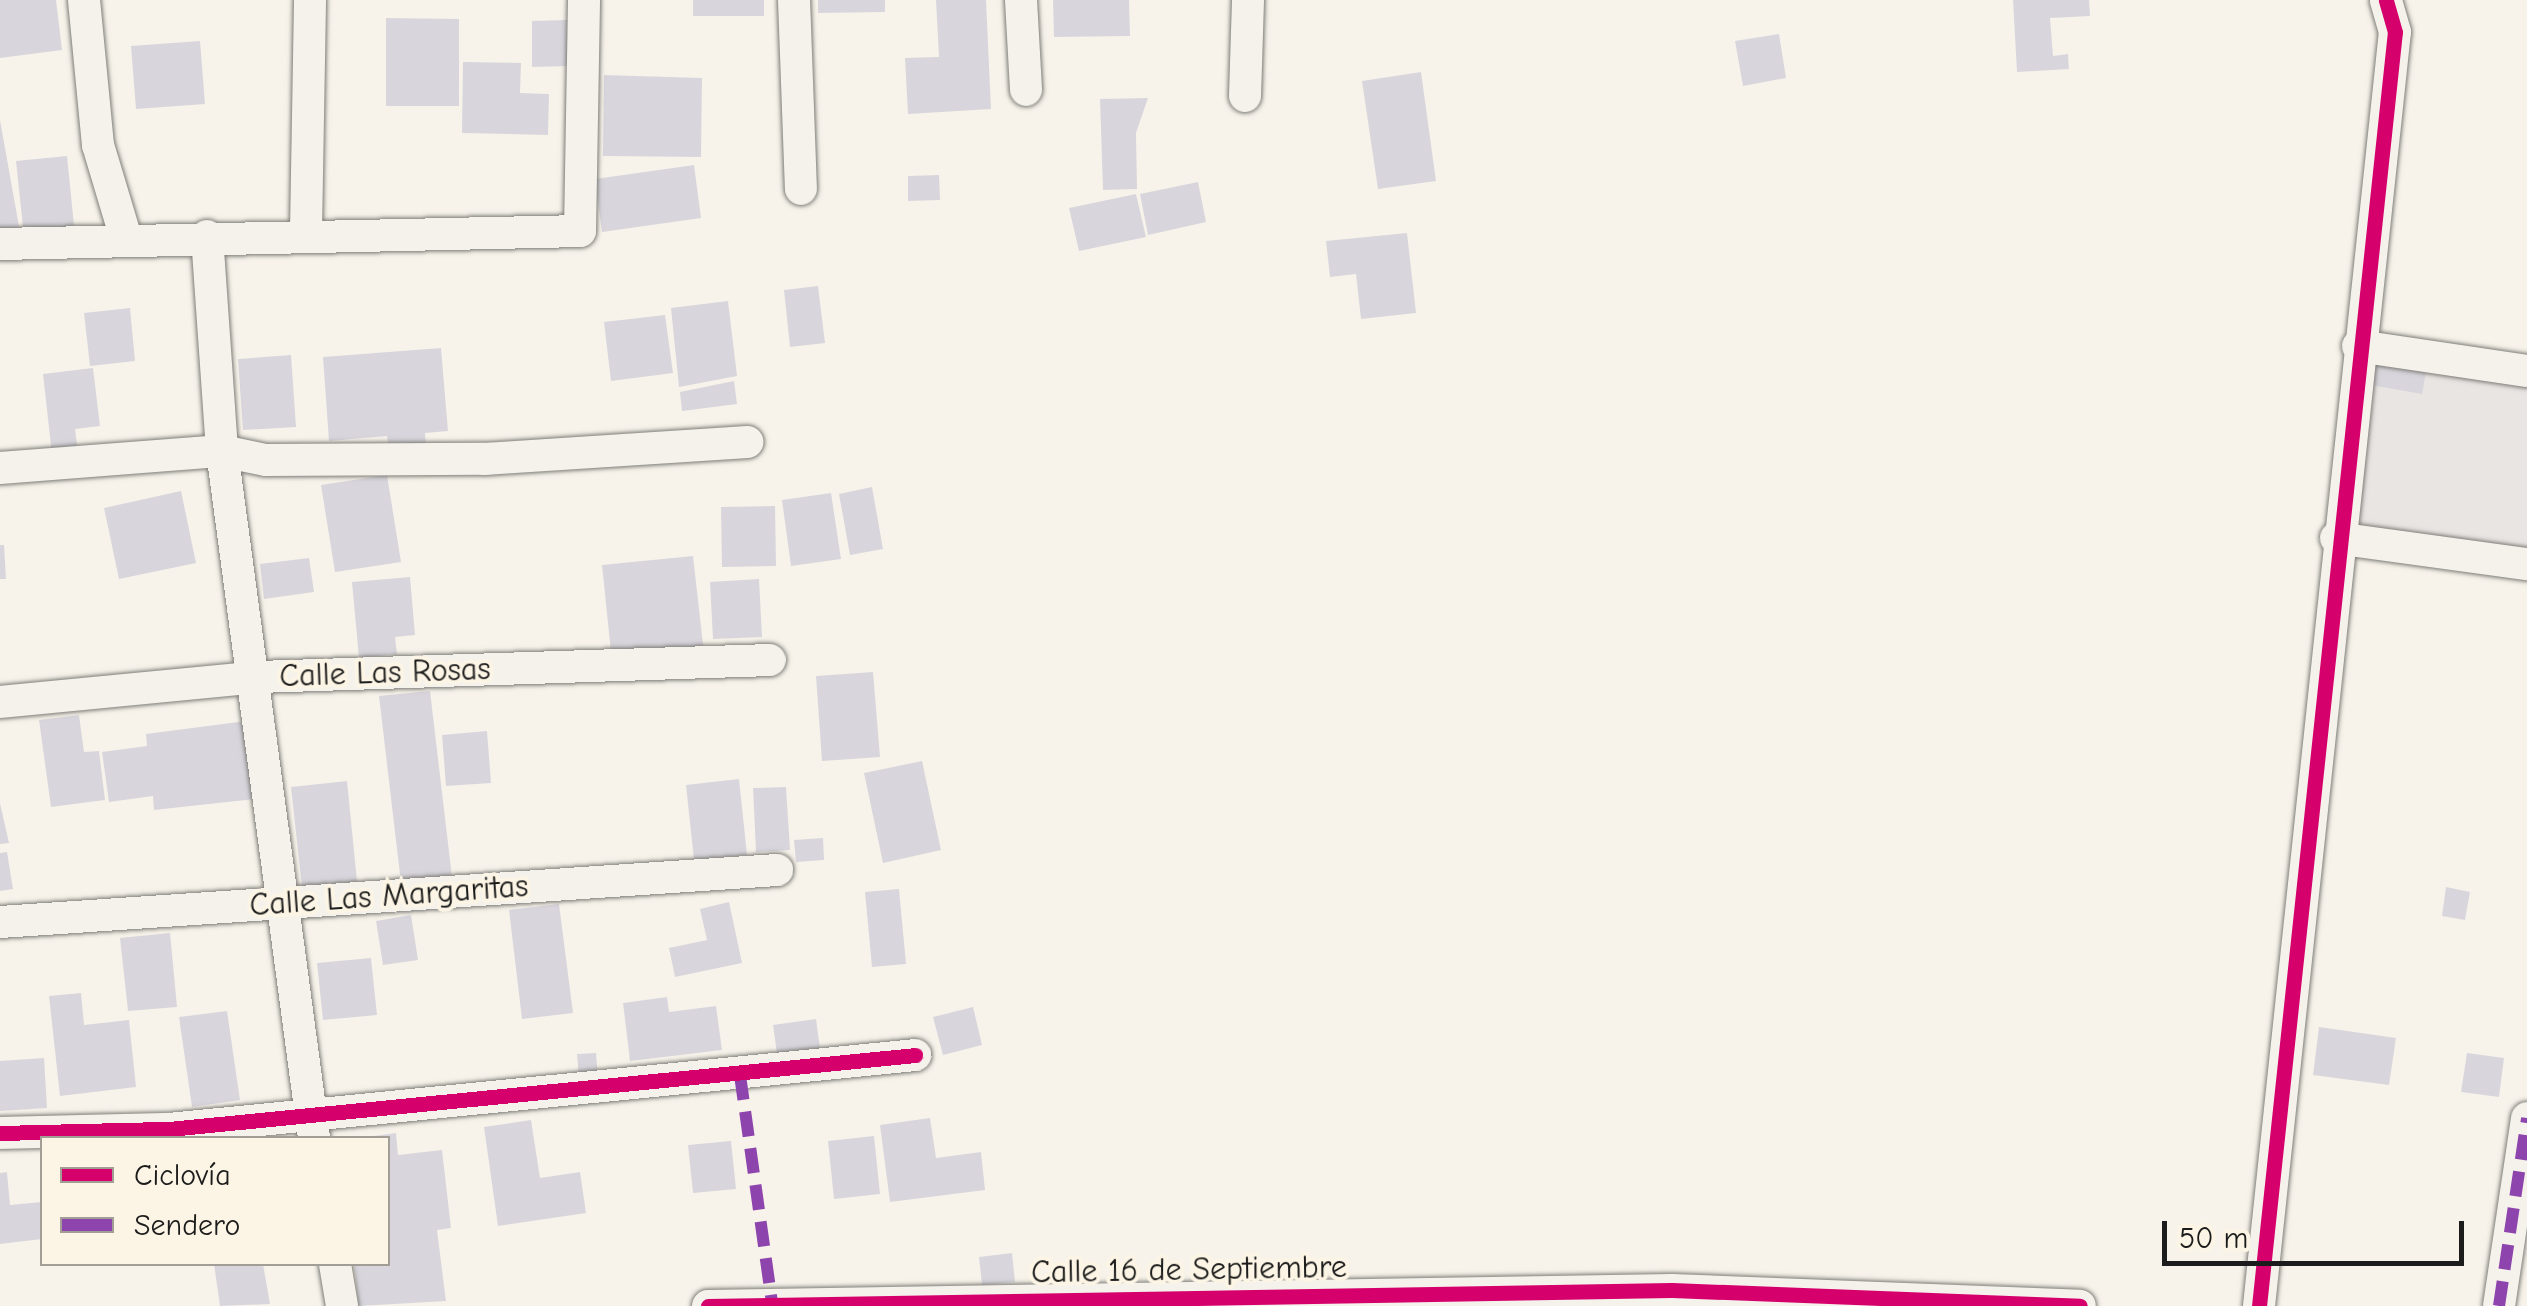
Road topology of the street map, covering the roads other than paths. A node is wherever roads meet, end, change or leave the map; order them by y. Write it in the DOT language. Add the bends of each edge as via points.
graph roads {
  1 [pos="84,0"];
  2 [pos="310,0"];
  3 [pos="584,0"];
  4 [pos="794,0"];
  5 [pos="1021,0"];
  6 [pos="1248,0"];
  7 [pos="2386,0"];
  8 [pos="1026,90"];
  9 [pos="1245,96"];
  10 [pos="801,189"];
  11 [pos="306,231"];
  12 [pos="125,234"];
  13 [pos="207,236"];
  14 [pos="0,244"];
  15 [pos="2358,346"];
  16 [pos="2527,371"];
  17 [pos="746,442"];
  18 [pos="222,452"];
  19 [pos="0,468"];
  20 [pos="2336,538"];
  21 [pos="2527,564"];
  22 [pos="770,660"];
  23 [pos="258,677"];
  24 [pos="0,702"];
  25 [pos="777,870"];
  26 [pos="285,903"];
  27 [pos="0,922"];
  28 [pos="915,1055"];
  29 [pos="2527,1118"];
  30 [pos="312,1126"];
  31 [pos="0,1133"];
  32 [pos="335,1266"];
  33 [pos="1672,1298"];
  34 [pos="772,1305"];
  35 [pos="342,1306"];
  36 [pos="708,1306"];
  37 [pos="2080,1306"];
  38 [pos="2259,1306"];
  39 [pos="2499,1306"];
  1 -- 12 [label="street" via="98,145"];
  2 -- 11 [label="street"];
  3 -- 11 [label="street" via="580,231"];
  4 -- 10 [label="street"];
  5 -- 8 [label="street"];
  6 -- 9 [label="street"];
  7 -- 15 [label="street" via="2395,32"];
  11 -- 13 [label="street"];
  12 -- 13 [label="street"];
  12 -- 14 [label="street"];
  13 -- 18 [label="street"];
  15 -- 16 [label="street"];
  15 -- 20 [label="street"];
  17 -- 18 [label="street" via="484,459 266,460"];
  18 -- 19 [label="street"];
  18 -- 23 [label="street"];
  20 -- 21 [label="street"];
  20 -- 38 [label="street"];
  22 -- 23 [label="street, Calle Las Rosas"];
  23 -- 24 [label="street, Calle Las Rosas"];
  23 -- 26 [label="street"];
  25 -- 26 [label="street, Calle Las Margaritas"];
  26 -- 27 [label="street, Calle Las Margaritas"];
  26 -- 30 [label="street"];
  28 -- 30 [label="street"];
  29 -- 39 [label="street"];
  30 -- 31 [label="street"];
  32 -- 35 [label="street"];
  33 -- 34 [label="street, Calle 16 de Septiembre"];
  33 -- 37 [label="street, Calle 16 de Septiembre"];
  34 -- 36 [label="street, Calle 16 de Septiembre"];
}
